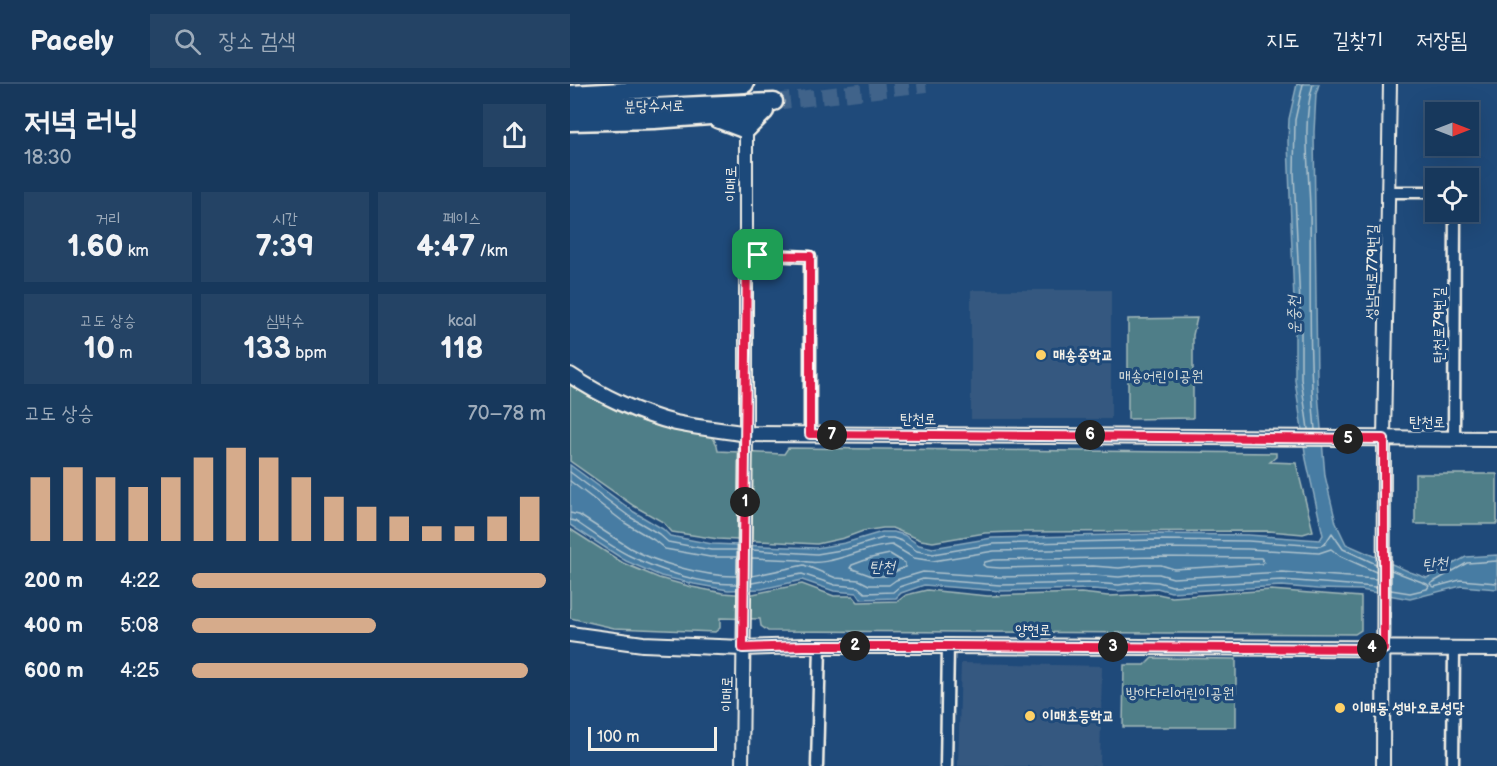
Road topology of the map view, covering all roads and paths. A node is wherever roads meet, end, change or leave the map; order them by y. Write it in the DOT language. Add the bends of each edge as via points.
graph roads {
  1 [pos="698,84"];
  2 [pos="745,84"];
  3 [pos="1390,84"];
  4 [pos="721,85"];
  5 [pos="570,94"];
  6 [pos="773,106"];
  7 [pos="570,107"];
  8 [pos="710,118"];
  9 [pos="570,122"];
  10 [pos="746,130"];
  11 [pos="1389,192"];
  12 [pos="1425,192"];
  13 [pos="1455,222"];
  14 [pos="747,255"];
  15 [pos="570,375"];
  16 [pos="746,434"];
  17 [pos="810,434"];
  18 [pos="1384,439"];
  19 [pos="1454,439"];
  20 [pos="1497,439"];
  21 [pos="570,634"];
  22 [pos="820,646"];
  23 [pos="948,646"];
  24 [pos="743,648"];
  25 [pos="1384,649"];
  26 [pos="1454,649"];
  27 [pos="1497,649"];
  28 [pos="742,766"];
  29 [pos="817,766"];
  30 [pos="946,766"];
  31 [pos="1383,766"];
  32 [pos="1453,766"];
  1 -- 4 [label="highway"];
  2 -- 4 [label="highway, 분당수서로"];
  3 -- 11 [label="street, 성남대로779번길"];
  4 -- 5 [label="highway, 분당수서로"];
  6 -- 7 [label="highway, 분당수서로"];
  6 -- 8 [label="highway"];
  6 -- 10 [label="highway"];
  8 -- 9 [label="highway"];
  8 -- 10 [label="highway" via="723,119"];
  10 -- 14 [label="street, 이매로"];
  11 -- 12 [label="street"];
  11 -- 18 [label="street, 성남대로779번길"];
  13 -- 19 [label="street, 탄천로79번길"];
  14 -- 16 [label="street, 이매로"];
  14 -- 17 [label="street" via="810,256"];
  15 -- 16 [label="main road, 탄천로" via="659,418"];
  16 -- 17 [label="main road, 탄천로"];
  16 -- 24 [label="street, 이매로"];
  17 -- 18 [label="main road, 탄천로"];
  18 -- 19 [label="main road, 탄천로"];
  18 -- 25 [label="street, 성남대로779번길"];
  19 -- 20 [label="main road, 탄천로"];
  21 -- 24 [label="main road, 양현로" via="643,644"];
  22 -- 23 [label="main road, 양현로"];
  22 -- 24 [label="main road, 양현로"];
  22 -- 29 [label="street"];
  23 -- 25 [label="main road, 양현로"];
  23 -- 30 [label="street"];
  24 -- 28 [label="street, 이매로"];
  25 -- 26 [label="main road, 양현로"];
  25 -- 31 [label="street"];
  26 -- 27 [label="main road, 양현로"];
  26 -- 32 [label="street"];
}
